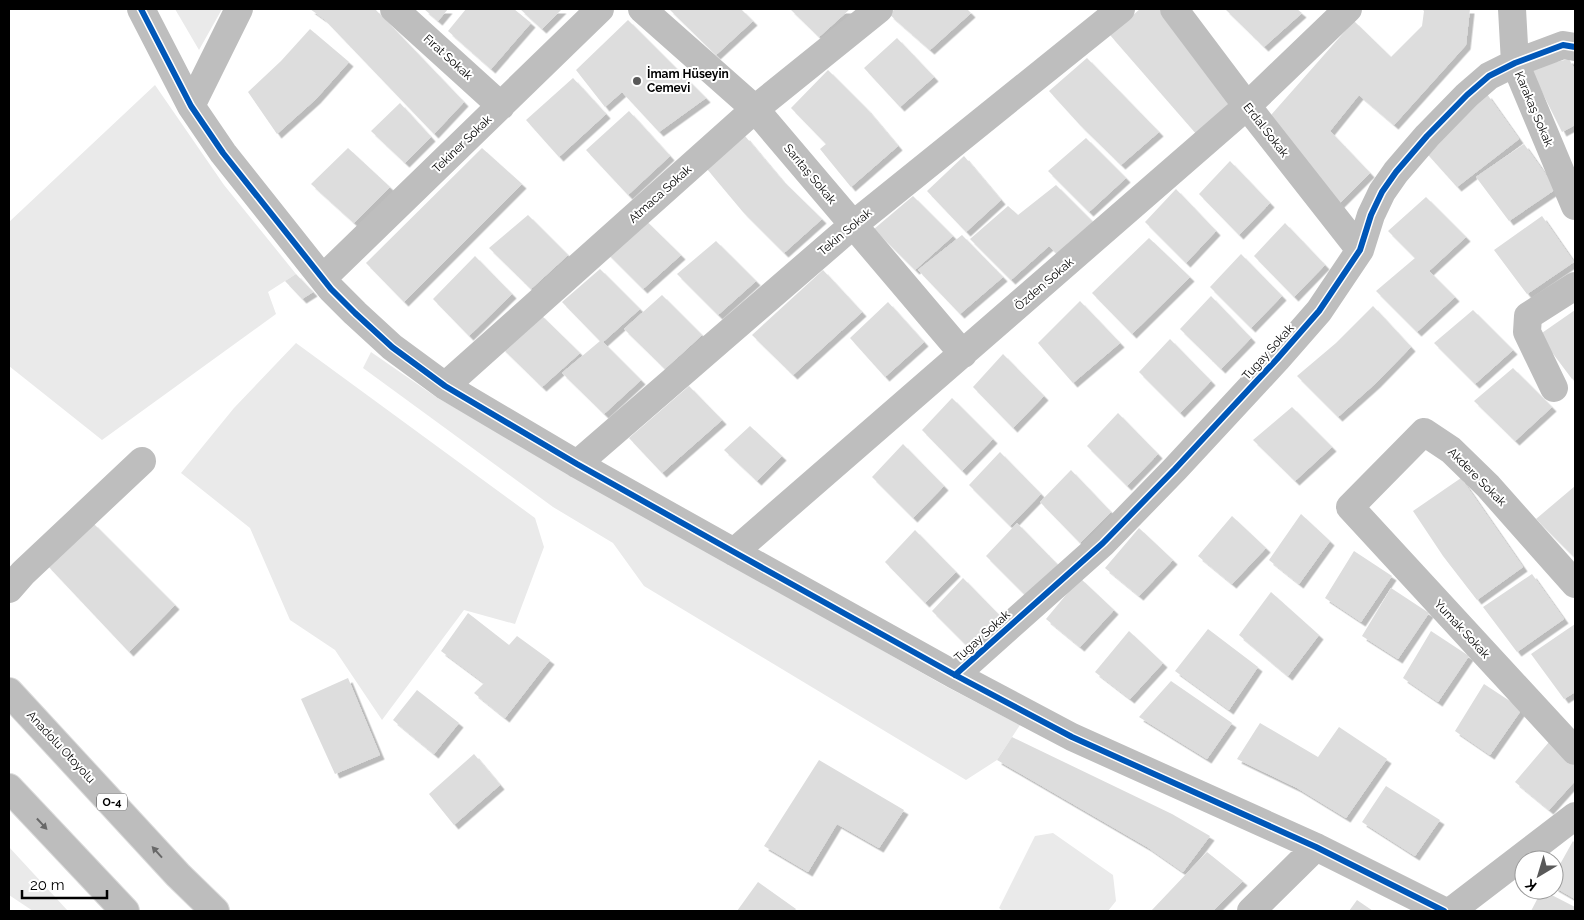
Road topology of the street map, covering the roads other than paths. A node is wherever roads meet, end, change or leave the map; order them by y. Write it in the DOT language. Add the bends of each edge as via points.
graph roads {
  1 [pos="141,9"];
  2 [pos="239,9"];
  3 [pos="394,9"];
  4 [pos="600,9"];
  5 [pos="642,9"];
  6 [pos="879,9"];
  7 [pos="1121,9"];
  8 [pos="1174,9"];
  9 [pos="1348,9"];
  10 [pos="1512,9"];
  11 [pos="1575,47"];
  12 [pos="1515,63"];
  13 [pos="191,106"];
  14 [pos="501,106"];
  15 [pos="1247,106"];
  16 [pos="755,109"];
  17 [pos="1575,206"];
  18 [pos="853,225"];
  19 [pos="1360,250"];
  20 [pos="1575,286"];
  21 [pos="324,288"];
  22 [pos="963,354"];
  23 [pos="446,386"];
  24 [pos="1554,388"];
  25 [pos="142,461"];
  26 [pos="577,464"];
  27 [pos="1350,507"];
  28 [pos="734,552"];
  29 [pos="1575,584"];
  30 [pos="9,589"];
  31 [pos="955,675"];
  32 [pos="9,692"];
  33 [pos="1575,751"];
  34 [pos="9,788"];
  35 [pos="1575,816"];
  36 [pos="1316,847"];
  37 [pos="125,911"];
  38 [pos="215,911"];
  39 [pos="1251,911"];
  40 [pos="1444,911"];
  41 [pos="1451,911"];
  1 -- 13 [label="street"];
  2 -- 13 [label="street"];
  3 -- 14 [label="street, Fırat Sokak"];
  4 -- 14 [label="street, Tekiner Sokak"];
  5 -- 16 [label="street, Sarıtaş Sokak"];
  6 -- 16 [label="street, Atmaca Sokak"];
  7 -- 18 [label="street, Tekin Sokak"];
  8 -- 15 [label="street, Erdal Sokak"];
  9 -- 15 [label="street, Özden Sokak"];
  10 -- 12 [label="street, Karakaş Sokak"];
  11 -- 12 [label="street, Tugay Sokak" via="1563,46"];
  12 -- 17 [label="street, Karakaş Sokak"];
  12 -- 19 [label="street, Tugay Sokak" via="1489,76 1467,95 1396,172 1371,215"];
  13 -- 21 [label="street"];
  14 -- 21 [label="street, Tekiner Sokak"];
  15 -- 19 [label="street, Erdal Sokak"];
  15 -- 22 [label="street, Özden Sokak"];
  16 -- 18 [label="street, Sarıtaş Sokak"];
  16 -- 23 [label="street, Atmaca Sokak"];
  18 -- 22 [label="street, Sarıtaş Sokak"];
  18 -- 26 [label="street, Tekin Sokak"];
  19 -- 31 [label="street, Tugay Sokak" via="1319,311 1175,469 1103,543"];
  20 -- 24 [label="street" via="1528,316 1527,332"];
  21 -- 23 [label="street" via="392,347"];
  22 -- 28 [label="street, Özden Sokak"];
  23 -- 26 [label="street"];
  25 -- 30 [label="street"];
  26 -- 28 [label="street"];
  27 -- 29 [label="street, Akdere Sokak" via="1424,432 1452,450 1488,486"];
  27 -- 33 [label="street, Yumak Sokak"];
  28 -- 31 [label="street"];
  31 -- 36 [label="street" via="1072,737"];
  38 -- 32 [label="highway, Anadolu Otoyolu / O-4, one-way"];
  34 -- 37 [label="highway, one-way"];
  35 -- 41 [label="street"];
  36 -- 39 [label="street"];
  36 -- 40 [label="street"];
}
